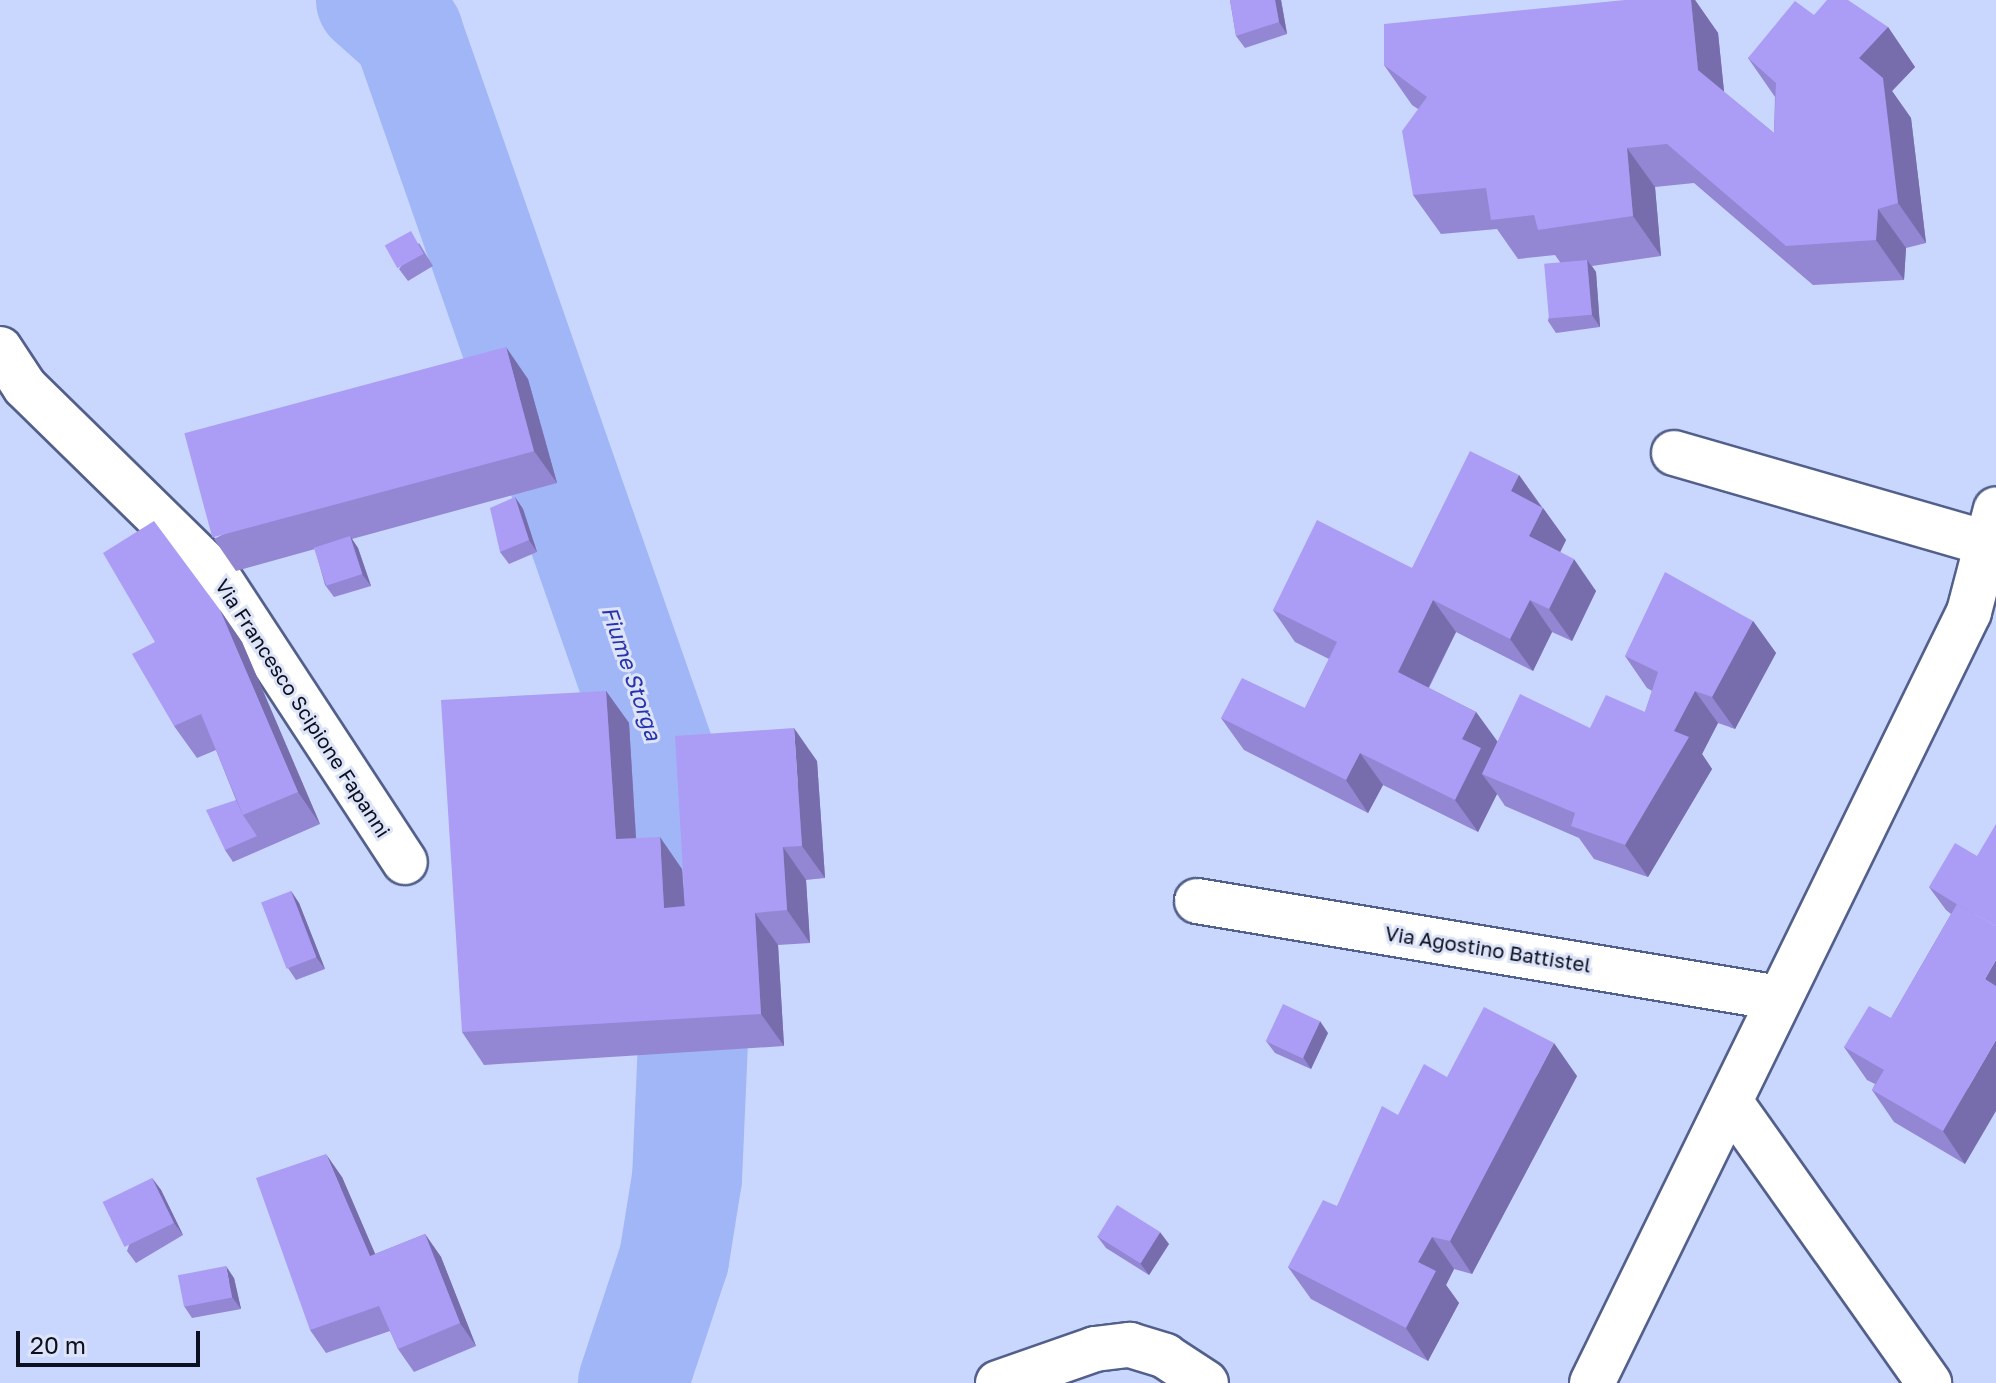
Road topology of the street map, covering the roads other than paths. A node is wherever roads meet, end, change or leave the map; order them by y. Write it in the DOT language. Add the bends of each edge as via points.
graph roads {
  1 [pos="0,349"];
  2 [pos="1674,453"];
  3 [pos="1994,534"];
  4 [pos="405,862"];
  5 [pos="1197,901"];
  6 [pos="1779,998"];
  7 [pos="1731,1103"];
  8 [pos="998,1383"];
  9 [pos="1206,1383"];
  10 [pos="1592,1383"];
  11 [pos="1929,1383"];
  1 -- 4 [label="street, Via Francesco Scipione Fapanni" via="25,387 217,575"];
  2 -- 3 [label="street"];
  3 -- 6 [label="street" via="1969,612"];
  5 -- 6 [label="street, Via Agostino Battistel"];
  6 -- 7 [label="street"];
  7 -- 10 [label="street"];
  7 -- 11 [label="street"];
  8 -- 9 [label="street" via="1095,1349 1130,1345 1165,1356"];
}
